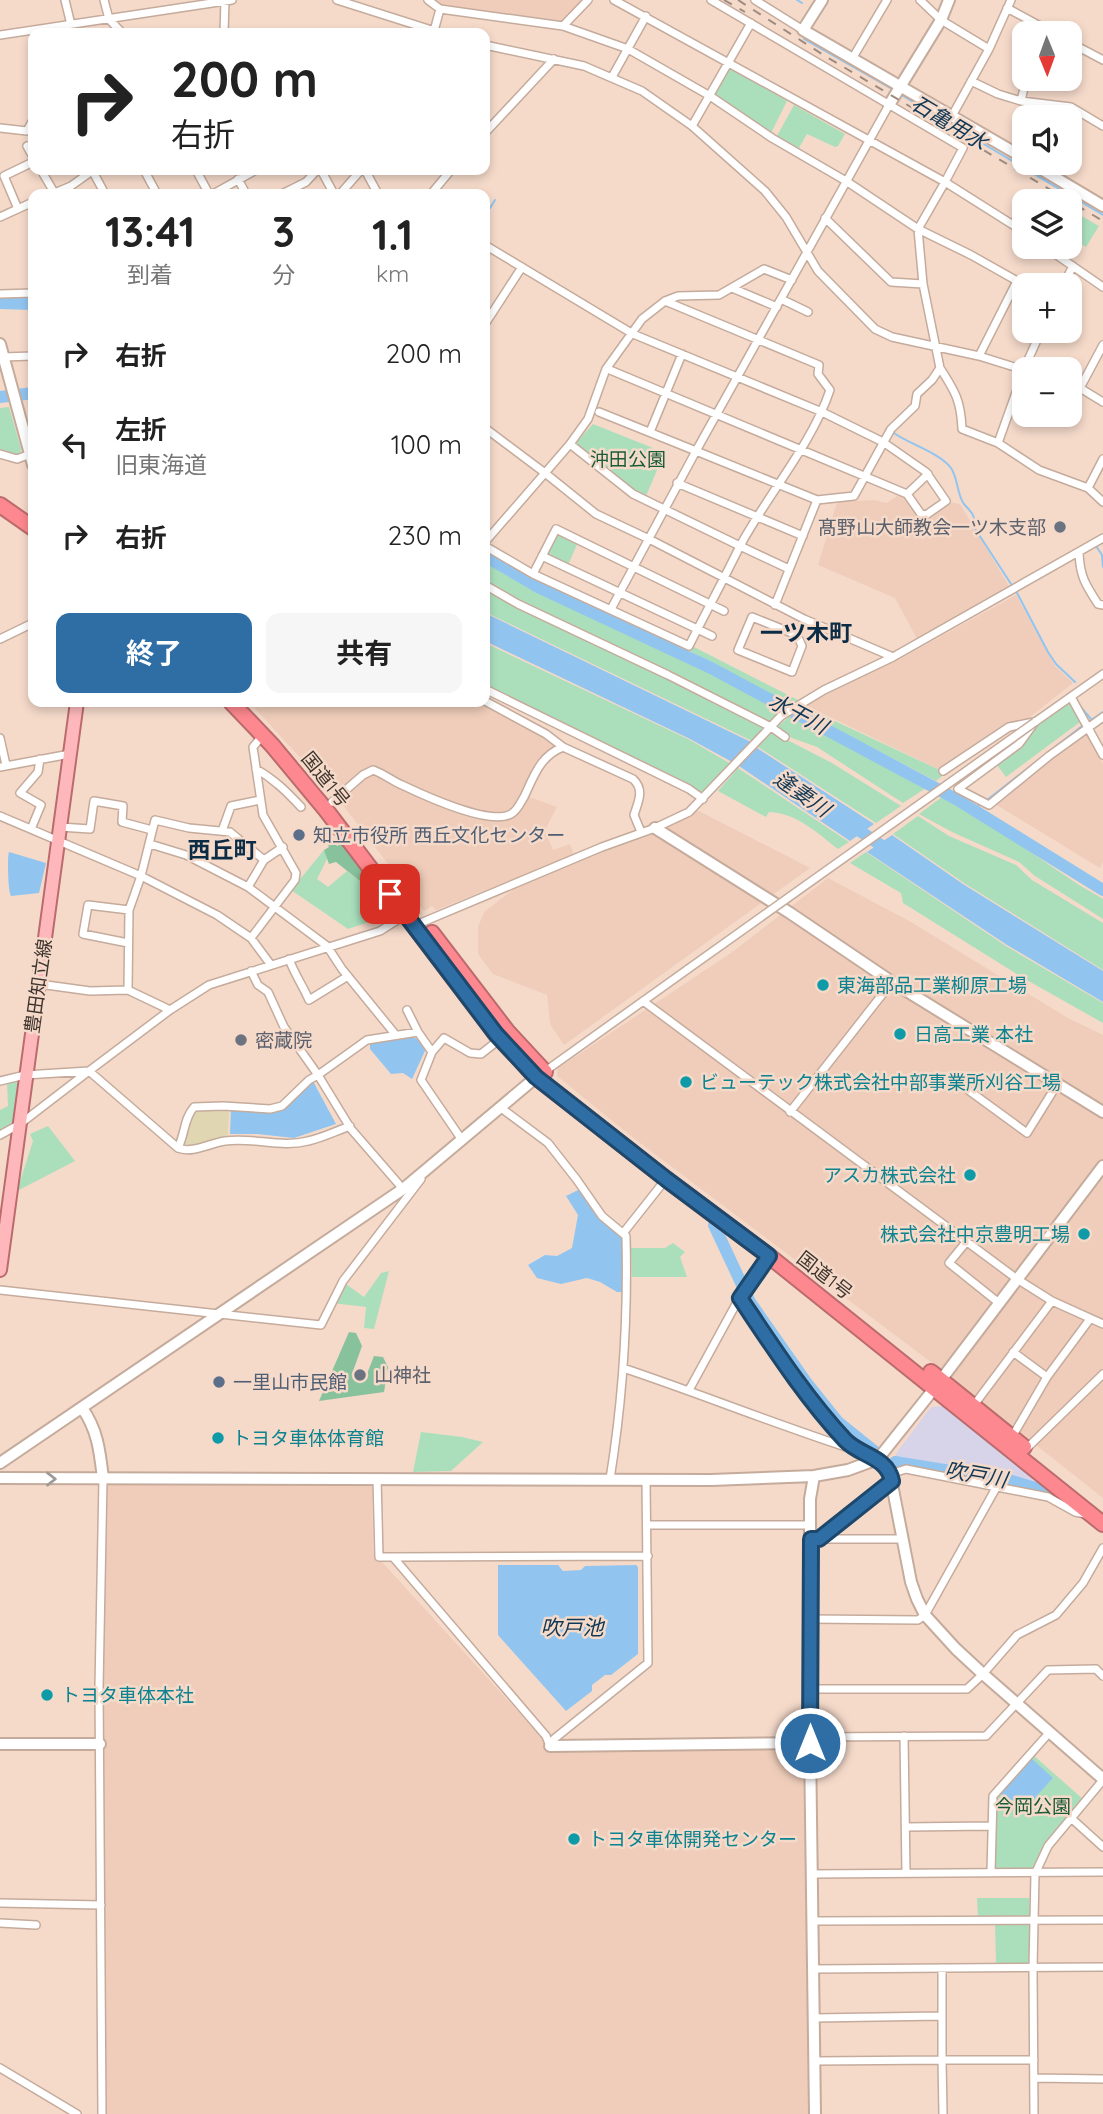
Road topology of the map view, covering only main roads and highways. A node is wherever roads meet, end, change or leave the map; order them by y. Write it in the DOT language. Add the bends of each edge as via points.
graph roads {
  1 [pos="0,494"];
  2 [pos="0,505"];
  3 [pos="28,513"];
  4 [pos="28,525"];
  5 [pos="76,707"];
  6 [pos="236,707"];
  7 [pos="248,707"];
  8 [pos="540,1074"];
  9 [pos="0,1270"];
  10 [pos="938,1383"];
  11 [pos="1099,1518"];
  1 -- 3 [label="highway"];
  2 -- 4 [label="highway"];
  5 -- 9 [label="main road, 豊田知立線"];
  6 -- 8 [label="highway, 国道1号" via="327,810 500,1039"];
  7 -- 8 [label="highway, 国道1号" via="332,802"];
  8 -- 10 [label="highway, 国道1号" via="666,1179"];
  8 -- 10 [label="highway, 国道1号" via="782,1254"];
  10 -- 11 [label="highway, 国道1号"];
  10 -- 11 [label="highway, 国道1号" via="974,1405"];
}
